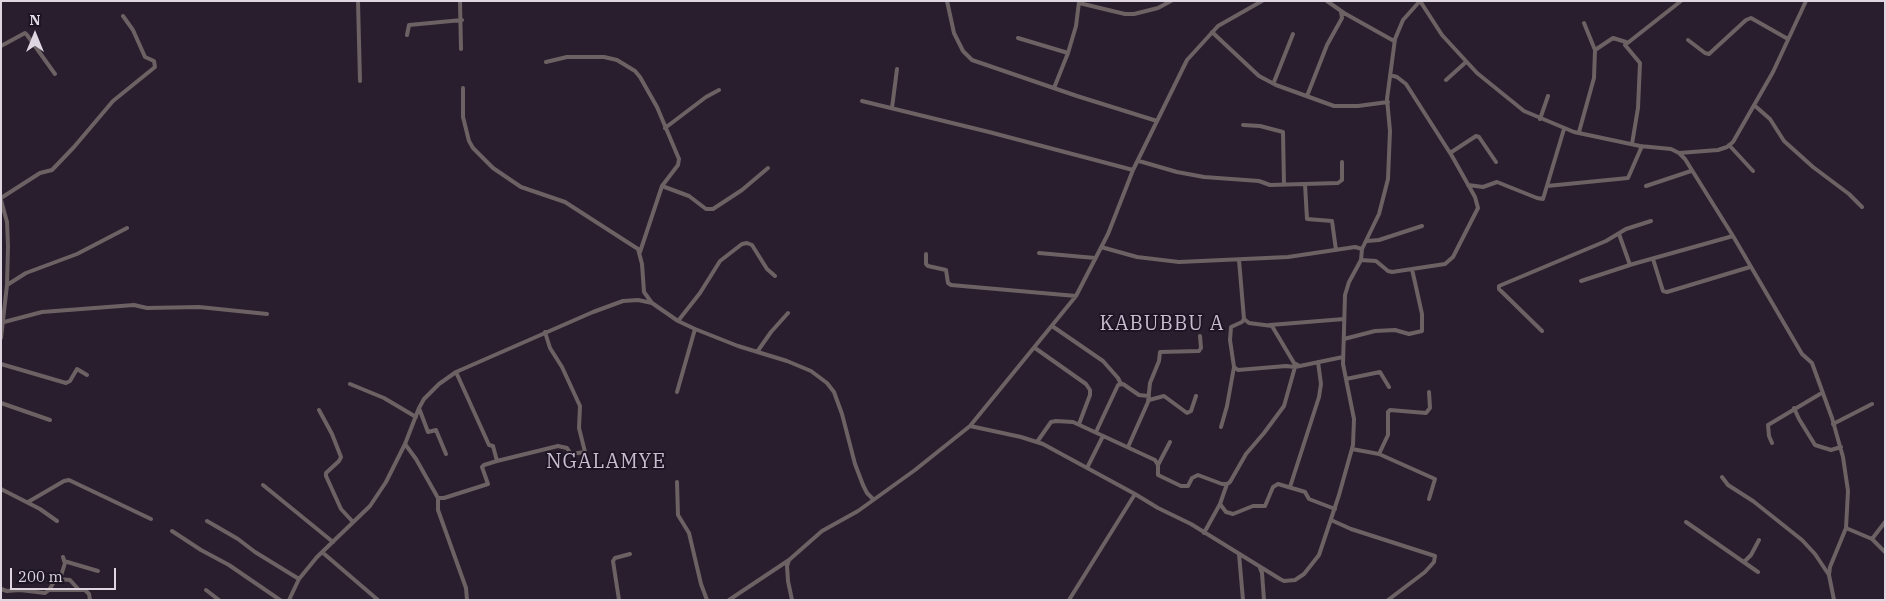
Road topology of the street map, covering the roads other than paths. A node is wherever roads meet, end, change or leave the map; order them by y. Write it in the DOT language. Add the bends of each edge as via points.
graph roads {
  1 [pos="358,1"];
  2 [pos="460,1"];
  3 [pos="947,1"];
  4 [pos="1171,1"];
  5 [pos="1251,1"];
  6 [pos="1262,1"];
  7 [pos="1327,1"];
  8 [pos="1420,1"];
  9 [pos="1669,1"];
  10 [pos="1681,1"];
  11 [pos="1806,1"];
  12 [pos="1079,2"];
  13 [pos="1254,6"];
  14 [pos="1673,7"];
  15 [pos="123,16"];
  16 [pos="1344,16"];
  17 [pos="462,20"];
  18 [pos="1584,23"];
  19 [pos="1212,32"];
  20 [pos="1293,34"];
  21 [pos="407,35"];
  22 [pos="1018,38"];
  23 [pos="1788,39"];
  24 [pos="1688,40"];
  25 [pos="1394,41"];
  26 [pos="1626,42"];
  27 [pos="1,46"];
  28 [pos="461,49"];
  29 [pos="1595,50"];
  30 [pos="1068,53"];
  31 [pos="546,62"];
  32 [pos="1466,62"];
  33 [pos="897,69"];
  34 [pos="55,74"];
  35 [pos="1390,76"];
  36 [pos="1446,80"];
  37 [pos="360,81"];
  38 [pos="1274,82"];
  39 [pos="463,88"];
  40 [pos="1054,88"];
  41 [pos="718,90"];
  42 [pos="1307,96"];
  43 [pos="1548,96"];
  44 [pos="862,101"];
  45 [pos="1388,102"];
  46 [pos="1754,105"];
  47 [pos="892,108"];
  48 [pos="1540,119"];
  49 [pos="1157,121"];
  50 [pos="1243,125"];
  51 [pos="665,128"];
  52 [pos="1564,128"];
  53 [pos="1579,132"];
  54 [pos="1632,144"];
  55 [pos="1730,145"];
  56 [pos="1642,146"];
  57 [pos="1450,153"];
  58 [pos="1679,153"];
  59 [pos="1138,161"];
  60 [pos="1342,162"];
  61 [pos="1496,162"];
  62 [pos="768,168"];
  63 [pos="1133,170"];
  64 [pos="1691,171"];
  65 [pos="1753,171"];
  66 [pos="1305,184"];
  67 [pos="1284,185"];
  68 [pos="1468,185"];
  69 [pos="662,186"];
  70 [pos="1547,186"];
  71 [pos="1646,186"];
  72 [pos="1,199"];
  73 [pos="1862,207"];
  74 [pos="1651,221"];
  75 [pos="1422,226"];
  76 [pos="127,228"];
  77 [pos="1619,234"];
  78 [pos="1733,236"];
  79 [pos="1367,241"];
  80 [pos="1101,247"];
  81 [pos="1362,249"];
  82 [pos="1336,250"];
  83 [pos="640,252"];
  84 [pos="926,254"];
  85 [pos="1039,254"];
  86 [pos="1095,258"];
  87 [pos="1653,259"];
  88 [pos="1239,260"];
  89 [pos="1361,260"];
  90 [pos="1630,265"];
  91 [pos="1750,267"];
  92 [pos="1412,270"];
  93 [pos="775,276"];
  94 [pos="1581,281"];
  95 [pos="8,285"];
  96 [pos="644,292"];
  97 [pos="1076,296"];
  98 [pos="638,300"];
  99 [pos="652,303"];
  100 [pos="788,313"];
  101 [pos="267,314"];
  102 [pos="1244,319"];
  103 [pos="1344,319"];
  104 [pos="678,321"];
  105 [pos="4,322"];
  106 [pos="1240,323"];
  107 [pos="1249,323"];
  108 [pos="1270,325"];
  109 [pos="1052,326"];
  110 [pos="695,328"];
  111 [pos="1542,331"];
  112 [pos="545,332"];
  113 [pos="1200,336"];
  114 [pos="1,338"];
  115 [pos="1344,339"];
  116 [pos="1035,348"];
  117 [pos="758,352"];
  118 [pos="1343,357"];
  119 [pos="1318,362"];
  120 [pos="1,364"];
  121 [pos="1295,365"];
  122 [pos="1234,367"];
  123 [pos="456,372"];
  124 [pos="87,375"];
  125 [pos="1346,378"];
  126 [pos="350,384"];
  127 [pos="1120,384"];
  128 [pos="1389,387"];
  129 [pos="678,392"];
  130 [pos="1429,392"];
  131 [pos="1820,394"];
  132 [pos="1196,396"];
  133 [pos="1149,398"];
  134 [pos="1,403"];
  135 [pos="1872,404"];
  136 [pos="419,408"];
  137 [pos="1794,408"];
  138 [pos="319,410"];
  139 [pos="416,417"];
  140 [pos="50,420"];
  141 [pos="1078,424"];
  142 [pos="1833,424"];
  143 [pos="970,426"];
  144 [pos="1221,427"];
  145 [pos="1096,432"];
  146 [pos="1103,436"];
  147 [pos="1037,442"];
  148 [pos="1170,442"];
  149 [pos="1772,443"];
  150 [pos="405,444"];
  151 [pos="1128,447"];
  152 [pos="1841,447"];
  153 [pos="1352,449"];
  154 [pos="446,454"];
  155 [pos="1379,454"];
  156 [pos="497,461"];
  157 [pos="1158,465"];
  158 [pos="1087,468"];
  159 [pos="1722,478"];
  160 [pos="678,482"];
  161 [pos="1227,484"];
  162 [pos="263,485"];
  163 [pos="1290,486"];
  164 [pos="1,489"];
  165 [pos="1135,494"];
  166 [pos="438,498"];
  167 [pos="873,499"];
  168 [pos="1429,499"];
  169 [pos="28,502"];
  170 [pos="1220,504"];
  171 [pos="1335,508"];
  172 [pos="151,519"];
  173 [pos="1331,520"];
  174 [pos="57,521"];
  175 [pos="207,521"];
  176 [pos="353,522"];
  177 [pos="1686,522"];
  178 [pos="1885,522"];
  179 [pos="1846,528"];
  180 [pos="172,531"];
  181 [pos="1204,533"];
  182 [pos="1872,539"];
  183 [pos="1759,540"];
  184 [pos="333,542"];
  185 [pos="322,552"];
  186 [pos="1885,552"];
  187 [pos="630,554"];
  188 [pos="1239,554"];
  189 [pos="789,560"];
  190 [pos="1744,562"];
  191 [pos="1259,567"];
  192 [pos="98,571"];
  193 [pos="1758,572"];
  194 [pos="1829,575"];
  195 [pos="299,579"];
  196 [pos="59,580"];
  197 [pos="1,589"];
  198 [pos="49,590"];
  199 [pos="79,590"];
  200 [pos="206,590"];
  201 [pos="90,600"];
  202 [pos="219,600"];
  203 [pos="280,600"];
  204 [pos="289,600"];
  205 [pos="378,600"];
  206 [pos="467,600"];
  207 [pos="619,600"];
  208 [pos="707,600"];
  209 [pos="729,600"];
  210 [pos="792,600"];
  211 [pos="1069,600"];
  212 [pos="1243,600"];
  213 [pos="1264,600"];
  214 [pos="1388,600"];
  215 [pos="1834,600"];
  1 -- 37 [label="street"];
  2 -- 17 [label="street"];
  3 -- 40 [label="street" via="954,34 967,57"];
  4 -- 12 [label="street" via="1134,14"];
  5 -- 13 [label="street"];
  6 -- 13 [label="street"];
  7 -- 16 [label="street"];
  8 -- 25 [label="street" via="1403,20"];
  8 -- 32 [label="street" via="1442,35"];
  9 -- 14 [label="street"];
  10 -- 14 [label="street"];
  11 -- 23 [label="street"];
  12 -- 30 [label="street"];
  13 -- 19 [label="street"];
  14 -- 26 [label="street"];
  15 -- 72 [label="street" via="133,30 144,57 154,61 155,67 113,101 52,170 40,173"];
  16 -- 25 [label="street"];
  16 -- 42 [label="street"];
  17 -- 21 [label="street" via="410,25"];
  17 -- 28 [label="street"];
  18 -- 29 [label="street"];
  19 -- 38 [label="street" via="1259,76"];
  19 -- 49 [label="street" via="1187,60"];
  20 -- 38 [label="street"];
  22 -- 30 [label="street"];
  23 -- 24 [label="street" via="1748,18 1709,54"];
  23 -- 46 [label="street"];
  25 -- 35 [label="street"];
  26 -- 29 [label="street" via="1612,38"];
  26 -- 54 [label="street" via="1626,48 1640,63"];
  27 -- 34 [label="street" via="28,35"];
  29 -- 53 [label="street" via="1594,78"];
  30 -- 40 [label="street"];
  31 -- 51 [label="street" via="588,56 617,60 640,77"];
  32 -- 36 [label="street"];
  32 -- 48 [label="street" via="1519,107"];
  33 -- 47 [label="street"];
  35 -- 45 [label="street"];
  35 -- 57 [label="street" via="1406,84"];
  38 -- 42 [label="street"];
  39 -- 83 [label="street" via="463,117 469,141 482,158 521,187 564,202"];
  40 -- 49 [label="street"];
  41 -- 51 [label="street"];
  42 -- 45 [label="street" via="1336,106"];
  43 -- 48 [label="street"];
  44 -- 47 [label="street"];
  45 -- 79 [label="street" via="1388,178 1379,214"];
  46 -- 55 [label="street"];
  46 -- 73 [label="street" via="1770,119 1784,141"];
  47 -- 63 [label="street"];
  48 -- 52 [label="street"];
  49 -- 59 [label="street"];
  50 -- 67 [label="street" via="1284,132"];
  51 -- 69 [label="street" via="679,159"];
  52 -- 53 [label="street"];
  52 -- 70 [label="street"];
  53 -- 54 [label="street"];
  54 -- 56 [label="street"];
  55 -- 58 [label="street" via="1718,150"];
  55 -- 65 [label="street"];
  56 -- 58 [label="street" via="1667,148"];
  56 -- 70 [label="street" via="1628,178"];
  57 -- 61 [label="street" via="1476,136"];
  57 -- 68 [label="street"];
  58 -- 64 [label="street"];
  59 -- 63 [label="street"];
  59 -- 67 [label="street" via="1204,177"];
  60 -- 66 [label="street" via="1341,182"];
  62 -- 69 [label="street" via="713,209 706,209 689,196"];
  63 -- 80 [label="street"];
  64 -- 71 [label="street"];
  64 -- 78 [label="street"];
  66 -- 67 [label="street"];
  66 -- 82 [label="street" via="1307,219 1332,222"];
  68 -- 70 [label="street" via="1483,187 1497,182 1540,199"];
  68 -- 92 [label="street" via="1478,208 1454,257 1445,264"];
  69 -- 83 [label="street"];
  72 -- 95 [label="street" via="8,246"];
  74 -- 77 [label="street"];
  75 -- 79 [label="street"];
  76 -- 95 [label="street"];
  77 -- 90 [label="street"];
  77 -- 111 [label="street" via="1499,286"];
  78 -- 87 [label="street"];
  78 -- 91 [label="street"];
  79 -- 81 [label="street"];
  80 -- 86 [label="street"];
  80 -- 88 [label="street" via="1153,260"];
  81 -- 82 [label="street" via="1358,246"];
  81 -- 89 [label="street"];
  82 -- 88 [label="street"];
  83 -- 96 [label="street"];
  84 -- 97 [label="street" via="926,264 946,270 951,285"];
  85 -- 86 [label="street"];
  86 -- 97 [label="street"];
  87 -- 90 [label="street"];
  87 -- 91 [label="street" via="1663,291 1667,292"];
  88 -- 102 [label="street"];
  89 -- 92 [label="street" via="1376,261 1392,272"];
  89 -- 103 [label="street" via="1347,289"];
  90 -- 94 [label="street"];
  91 -- 142 [label="street" via="1802,354 1812,363"];
  92 -- 115 [label="street" via="1422,314 1422,332 1375,331"];
  93 -- 104 [label="street" via="752,246 742,244 720,261 700,294"];
  95 -- 105 [label="street"];
  96 -- 98 [label="street"];
  96 -- 99 [label="street"];
  97 -- 109 [label="street"];
  98 -- 99 [label="street"];
  98 -- 112 [label="street" via="623,301"];
  99 -- 104 [label="street"];
  100 -- 117 [label="street"];
  101 -- 105 [label="street" via="134,305 42,312"];
  102 -- 106 [label="street"];
  102 -- 107 [label="street"];
  103 -- 108 [label="street"];
  103 -- 115 [label="street"];
  104 -- 110 [label="street"];
  105 -- 114 [label="street"];
  106 -- 107 [label="street"];
  106 -- 122 [label="street" via="1230,330"];
  107 -- 108 [label="street"];
  108 -- 121 [label="street"];
  109 -- 116 [label="street"];
  109 -- 127 [label="street" via="1103,361"];
  110 -- 117 [label="street"];
  110 -- 129 [label="street"];
  112 -- 123 [label="street"];
  112 -- 156 [label="street" via="580,406 579,428 585,452 571,454 567,448 558,446"];
  113 -- 133 [label="street" via="1199,351 1161,351 1150,383"];
  115 -- 118 [label="street"];
  116 -- 141 [label="street" via="1090,390"];
  116 -- 143 [label="street"];
  117 -- 167 [label="street" via="811,371 827,383 842,414 863,484"];
  118 -- 119 [label="street"];
  118 -- 125 [label="street"];
  119 -- 121 [label="street"];
  119 -- 163 [label="street" via="1319,397"];
  120 -- 124 [label="street" via="66,383 77,369"];
  121 -- 122 [label="street" via="1238,370"];
  121 -- 161 [label="street" via="1284,406"];
  122 -- 144 [label="street"];
  123 -- 136 [label="street" via="431,391"];
  123 -- 156 [label="street" via="489,445 493,446"];
  125 -- 128 [label="street" via="1380,372"];
  125 -- 153 [label="street" via="1354,426"];
  126 -- 139 [label="street" via="384,398"];
  127 -- 133 [label="street"];
  127 -- 145 [label="street"];
  130 -- 155 [label="street" via="1430,408 1426,412 1388,412 1388,434"];
  131 -- 137 [label="street"];
  132 -- 133 [label="street" via="1191,411 1187,413 1164,396"];
  133 -- 151 [label="street"];
  134 -- 140 [label="street"];
  135 -- 142 [label="street"];
  136 -- 139 [label="street"];
  136 -- 154 [label="street" via="428,432 436,430"];
  137 -- 149 [label="street" via="1768,425"];
  137 -- 152 [label="street" via="1815,446 1831,450"];
  138 -- 176 [label="street" via="341,457 326,476 341,509"];
  139 -- 150 [label="street"];
  141 -- 145 [label="street"];
  141 -- 147 [label="street" via="1051,422"];
  142 -- 152 [label="street"];
  143 -- 147 [label="street"];
  143 -- 167 [label="street"];
  145 -- 146 [label="street"];
  146 -- 151 [label="street"];
  146 -- 158 [label="street"];
  147 -- 158 [label="street"];
  148 -- 157 [label="street"];
  150 -- 166 [label="street"];
  150 -- 176 [label="street" via="370,506"];
  151 -- 157 [label="street"];
  152 -- 179 [label="street" via="1848,491"];
  153 -- 155 [label="street"];
  153 -- 171 [label="street"];
  155 -- 168 [label="street" via="1435,479"];
  156 -- 166 [label="street" via="482,467 488,484"];
  157 -- 161 [label="street" via="1158,475 1184,486 1198,475"];
  158 -- 165 [label="street"];
  159 -- 194 [label="street" via="1802,540"];
  160 -- 208 [label="street" via="678,515 689,533"];
  161 -- 170 [label="street"];
  162 -- 184 [label="street"];
  163 -- 170 [label="street" via="1276,484 1265,506 1253,506 1233,514 1226,512"];
  163 -- 171 [label="street" via="1305,492 1309,499"];
  164 -- 169 [label="street"];
  165 -- 181 [label="street"];
  165 -- 211 [label="street"];
  166 -- 206 [label="street" via="438,510 466,588"];
  167 -- 189 [label="street" via="822,531"];
  169 -- 172 [label="street" via="70,480"];
  169 -- 174 [label="street"];
  170 -- 181 [label="street"];
  171 -- 173 [label="street"];
  173 -- 191 [label="street" via="1316,560 1299,578 1284,581"];
  173 -- 214 [label="street" via="1435,556 1425,572"];
  175 -- 195 [label="street"];
  176 -- 184 [label="street"];
  177 -- 190 [label="street"];
  178 -- 182 [label="street"];
  179 -- 182 [label="street"];
  179 -- 194 [label="street"];
  180 -- 203 [label="street"];
  181 -- 188 [label="street"];
  182 -- 186 [label="street"];
  183 -- 190 [label="street"];
  184 -- 185 [label="street"];
  185 -- 195 [label="street"];
  185 -- 205 [label="street"];
  187 -- 207 [label="street" via="613,561"];
  188 -- 191 [label="street"];
  188 -- 212 [label="street"];
  189 -- 209 [label="street"];
  189 -- 210 [label="street" via="788,581"];
  190 -- 193 [label="street"];
  191 -- 213 [label="street"];
  192 -- 196 [label="street" via="63,559 65,564"];
  194 -- 215 [label="street"];
  195 -- 204 [label="street"];
  196 -- 198 [label="street"];
  196 -- 199 [label="street" via="70,580"];
  197 -- 198 [label="street" via="45,593"];
  198 -- 199 [label="street"];
  199 -- 201 [label="street" via="85,590"];
  200 -- 202 [label="street"];
}
